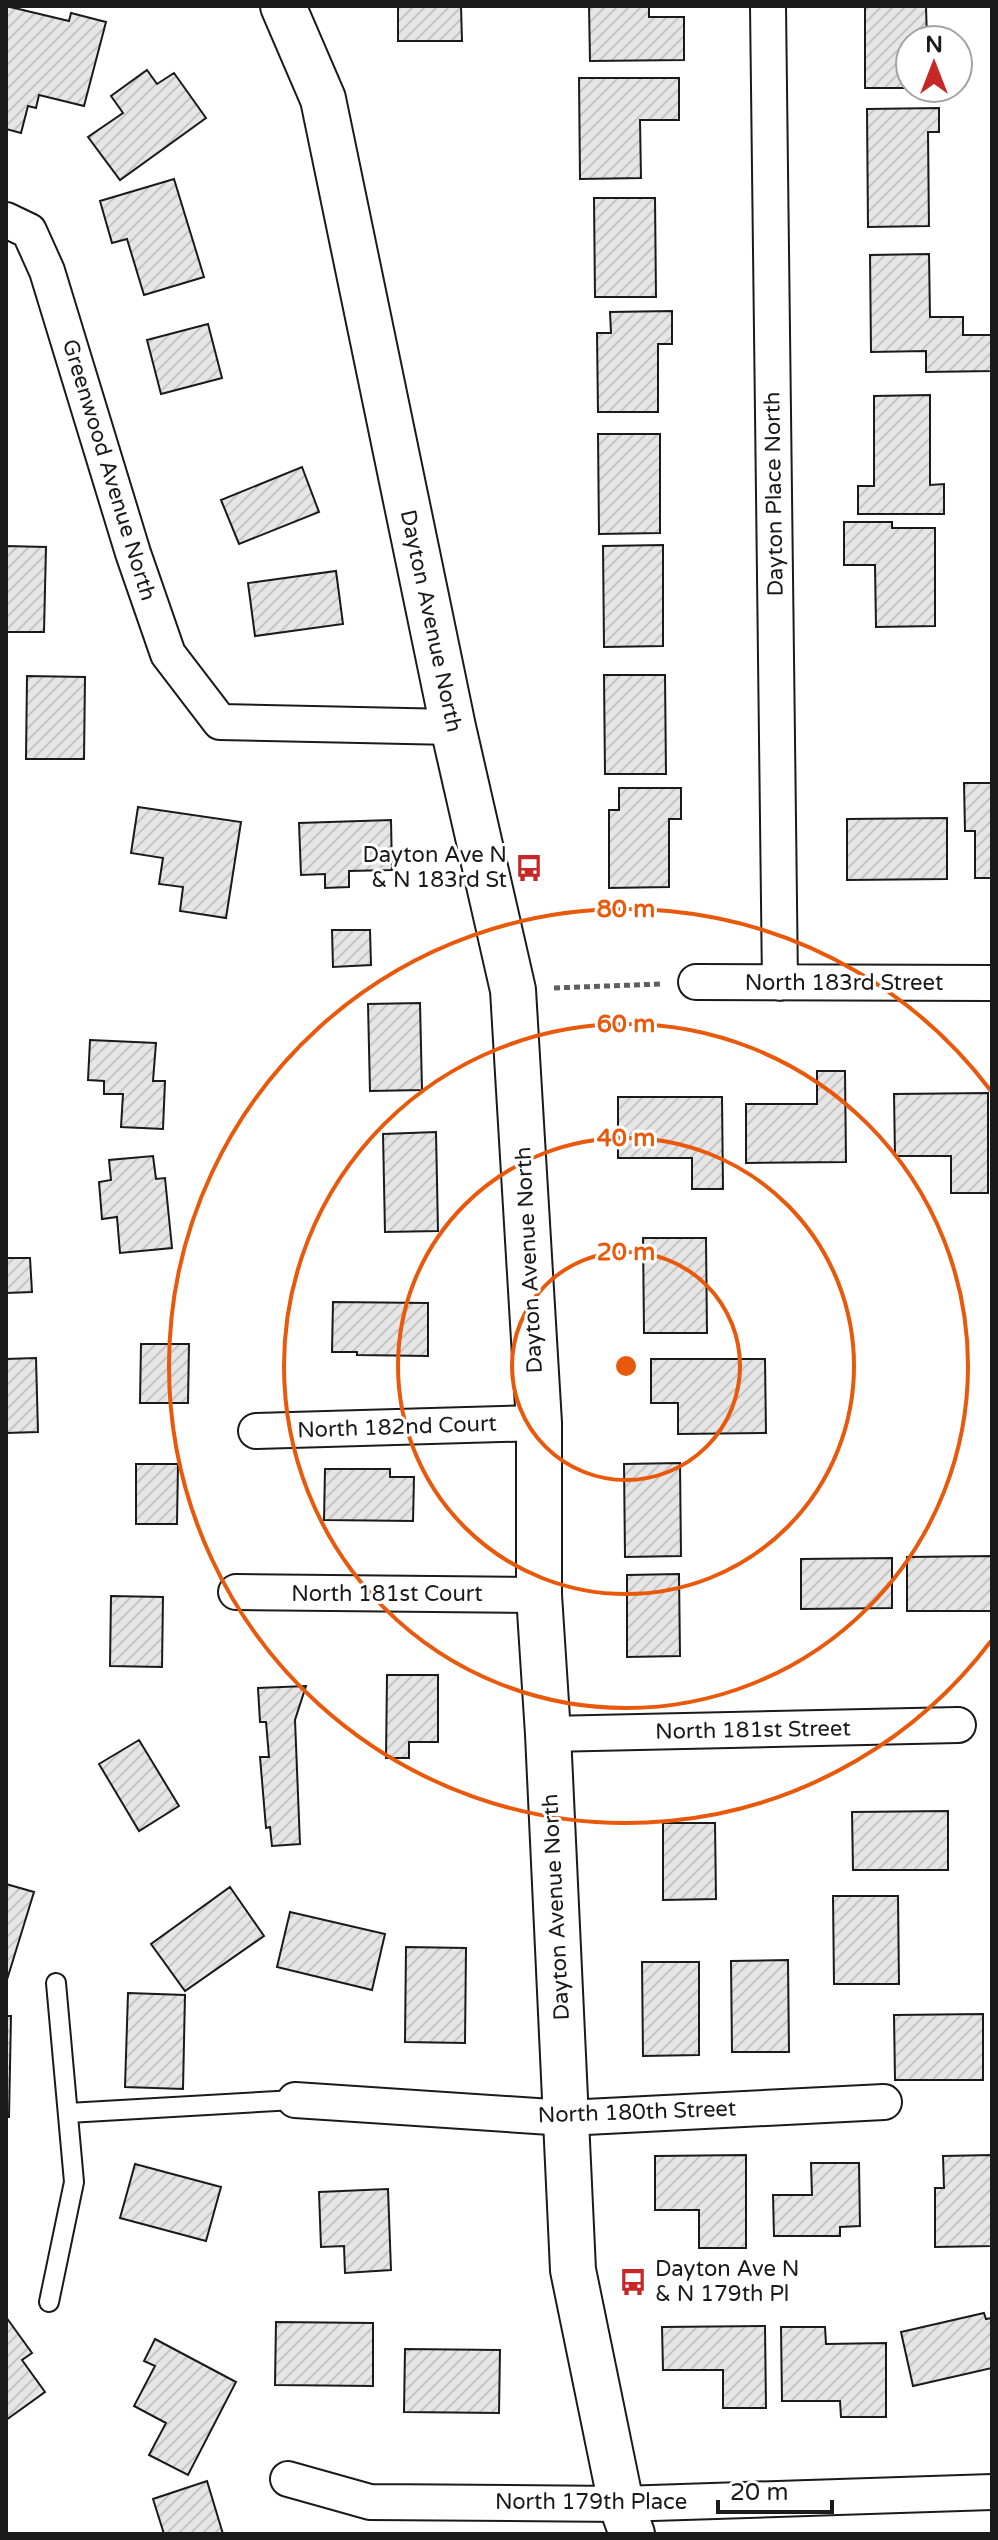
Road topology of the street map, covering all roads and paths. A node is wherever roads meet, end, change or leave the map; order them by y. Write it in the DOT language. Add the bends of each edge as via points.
graph roads {
  1 [pos="283,6"];
  2 [pos="768,6"];
  3 [pos="6,220"];
  4 [pos="453,727"];
  5 [pos="696,982"];
  6 [pos="780,983"];
  7 [pos="992,983"];
  8 [pos="513,990"];
  9 [pos="539,1423"];
  10 [pos="256,1431"];
  11 [pos="236,1592"];
  12 [pos="539,1595"];
  13 [pos="958,1725"];
  14 [pos="548,1734"];
  15 [pos="56,1983"];
  16 [pos="295,2100"];
  17 [pos="884,2102"];
  18 [pos="68,2113"];
  19 [pos="566,2118"];
  20 [pos="49,2302"];
  21 [pos="288,2479"];
  22 [pos="992,2492"];
  23 [pos="626,2519"];
  1 -- 4 [label="street, Dayton Avenue North" via="323,99"];
  2 -- 6 [label="street, Dayton Place North"];
  3 -- 4 [label="street, Greenwood Avenue North" via="29,231 47,271 168,654 220,722"];
  4 -- 8 [label="street, Dayton Avenue North"];
  5 -- 6 [label="street, North 183rd Street"];
  5 -- 8 [label="path"];
  6 -- 7 [label="street, North 183rd Street"];
  8 -- 9 [label="street, Dayton Avenue North"];
  9 -- 10 [label="street, North 182nd Court"];
  9 -- 12 [label="street, Dayton Avenue North"];
  11 -- 12 [label="street, North 181st Court"];
  12 -- 14 [label="street, Dayton Avenue North"];
  13 -- 14 [label="street, North 181st Street"];
  14 -- 19 [label="street, Dayton Avenue North"];
  15 -- 18 [label="lane"];
  16 -- 18 [label="lane"];
  16 -- 19 [label="street, North 180th Street"];
  17 -- 19 [label="street, North 180th Street"];
  18 -- 20 [label="lane" via="74,2182"];
  19 -- 23 [label="street, Dayton Avenue North" via="573,2270"];
  21 -- 23 [label="street, North 179th Place" via="370,2502"];
  22 -- 23 [label="street, North 179th Place"];
}
